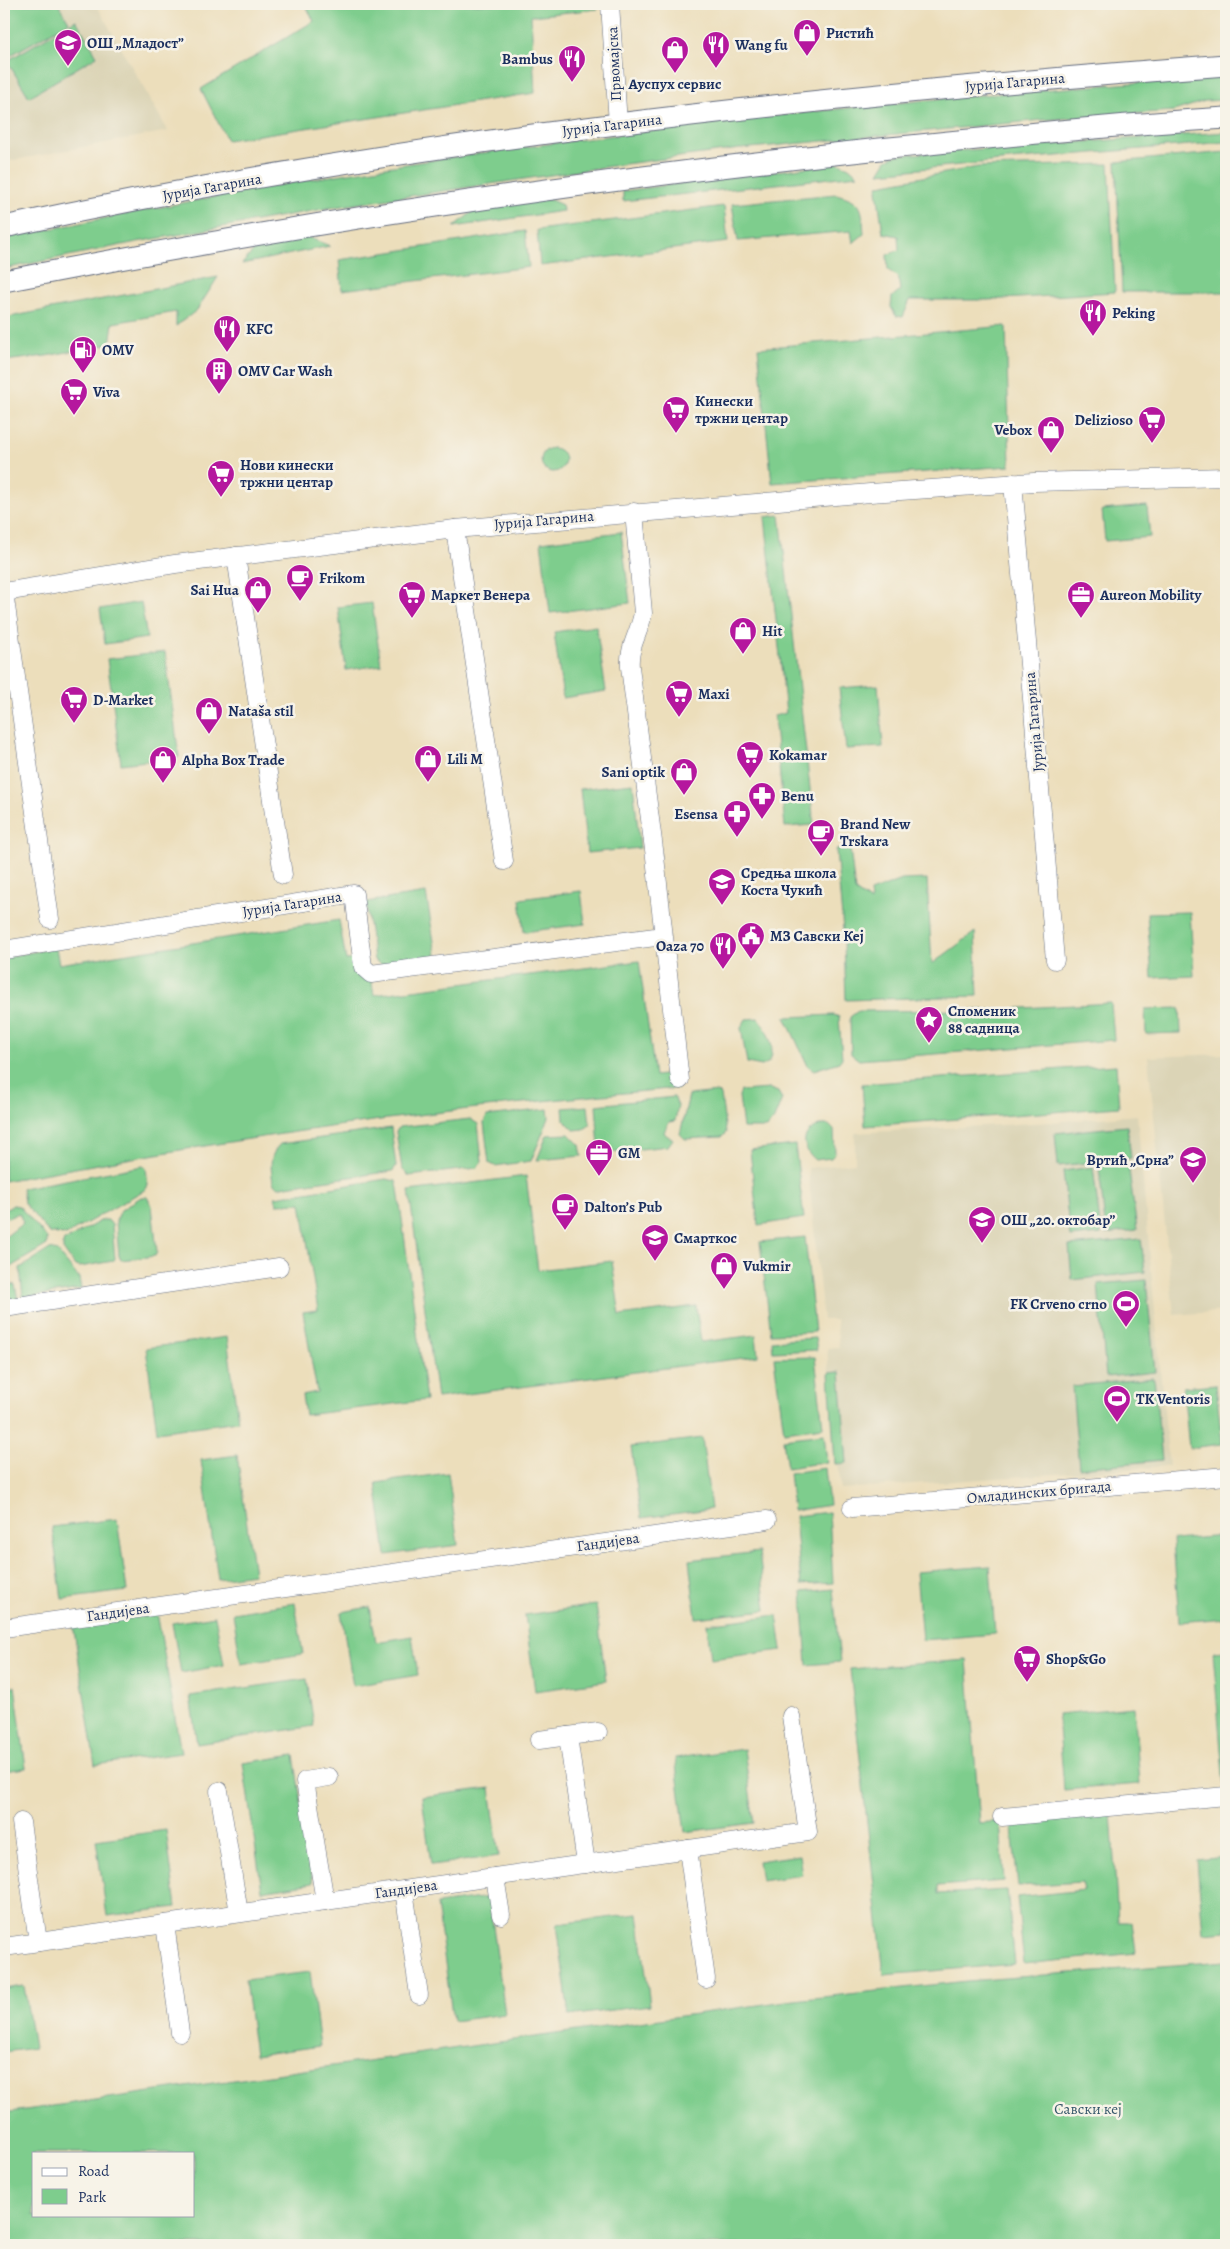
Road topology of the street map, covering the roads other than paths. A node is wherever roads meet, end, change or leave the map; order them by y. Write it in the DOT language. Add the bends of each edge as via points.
graph roads {
  1 [pos="610,4"];
  2 [pos="1226,65"];
  3 [pos="1226,118"];
  4 [pos="618,124"];
  5 [pos="4,227"];
  6 [pos="4,281"];
  7 [pos="1226,477"];
  8 [pos="1013,483"];
  9 [pos="634,512"];
  10 [pos="455,529"];
  11 [pos="236,556"];
  12 [pos="4,592"];
  13 [pos="504,861"];
  14 [pos="283,875"];
  15 [pos="50,919"];
  16 [pos="663,936"];
  17 [pos="4,950"];
  18 [pos="1055,960"];
  19 [pos="680,1080"];
  20 [pos="279,1267"];
  21 [pos="4,1308"];
  22 [pos="1226,1476"];
  23 [pos="852,1508"];
  24 [pos="767,1520"];
  25 [pos="4,1628"];
  26 [pos="791,1716"];
  27 [pos="598,1732"];
  28 [pos="568,1736"];
  29 [pos="539,1740"];
  30 [pos="329,1777"];
  31 [pos="219,1791"];
  32 [pos="1226,1796"];
  33 [pos="1002,1816"];
  34 [pos="21,1822"];
  35 [pos="688,1849"];
  36 [pos="586,1864"];
  37 [pos="495,1877"];
  38 [pos="404,1890"];
  39 [pos="325,1901"];
  40 [pos="239,1913"];
  41 [pos="501,1915"];
  42 [pos="164,1924"];
  43 [pos="38,1942"];
  44 [pos="4,1947"];
  45 [pos="706,1979"];
  46 [pos="419,1995"];
  47 [pos="180,2033"];
  1 -- 4 [label="street, Првомајска"];
  2 -- 4 [label="main road, Јурија Гагарина" via="862,96"];
  3 -- 6 [label="main road" via="969,140 614,180 268,232"];
  4 -- 5 [label="main road, Јурија Гагарина" via="376,158"];
  7 -- 8 [label="street, Јурија Гагарина"];
  8 -- 9 [label="street, Јурија Гагарина"];
  8 -- 18 [label="street, Јурија Гагарина"];
  9 -- 10 [label="street, Јурија Гагарина"];
  9 -- 16 [label="street" via="643,613 640,629 630,648 630,667"];
  10 -- 11 [label="street, Јурија Гагарина"];
  10 -- 13 [label="street"];
  11 -- 12 [label="street, Јурија Гагарина"];
  11 -- 14 [label="street, Јурија Гагарина"];
  12 -- 15 [label="street, Јурија Гагарина"];
  16 -- 17 [label="street, Јурија Гагарина" via="371,974 363,967 354,894"];
  16 -- 19 [label="street"];
  20 -- 21 [label="street"];
  22 -- 23 [label="street, Омладинских бригада"];
  24 -- 25 [label="street, Гандијева"];
  26 -- 35 [label="street, Гандијева" via="808,1832"];
  27 -- 28 [label="street"];
  28 -- 29 [label="street"];
  28 -- 36 [label="street"];
  30 -- 39 [label="street" via="305,1781"];
  31 -- 40 [label="street"];
  32 -- 33 [label="street"];
  34 -- 43 [label="street"];
  35 -- 36 [label="street, Гандијева"];
  35 -- 45 [label="street"];
  36 -- 37 [label="street, Гандијева"];
  37 -- 38 [label="street, Гандијева"];
  37 -- 41 [label="street"];
  38 -- 39 [label="street, Гандијева"];
  38 -- 46 [label="street"];
  39 -- 40 [label="street, Гандијева"];
  40 -- 42 [label="street, Гандијева"];
  42 -- 43 [label="street, Гандијева"];
  42 -- 47 [label="street"];
  43 -- 44 [label="street, Гандијева"];
}
